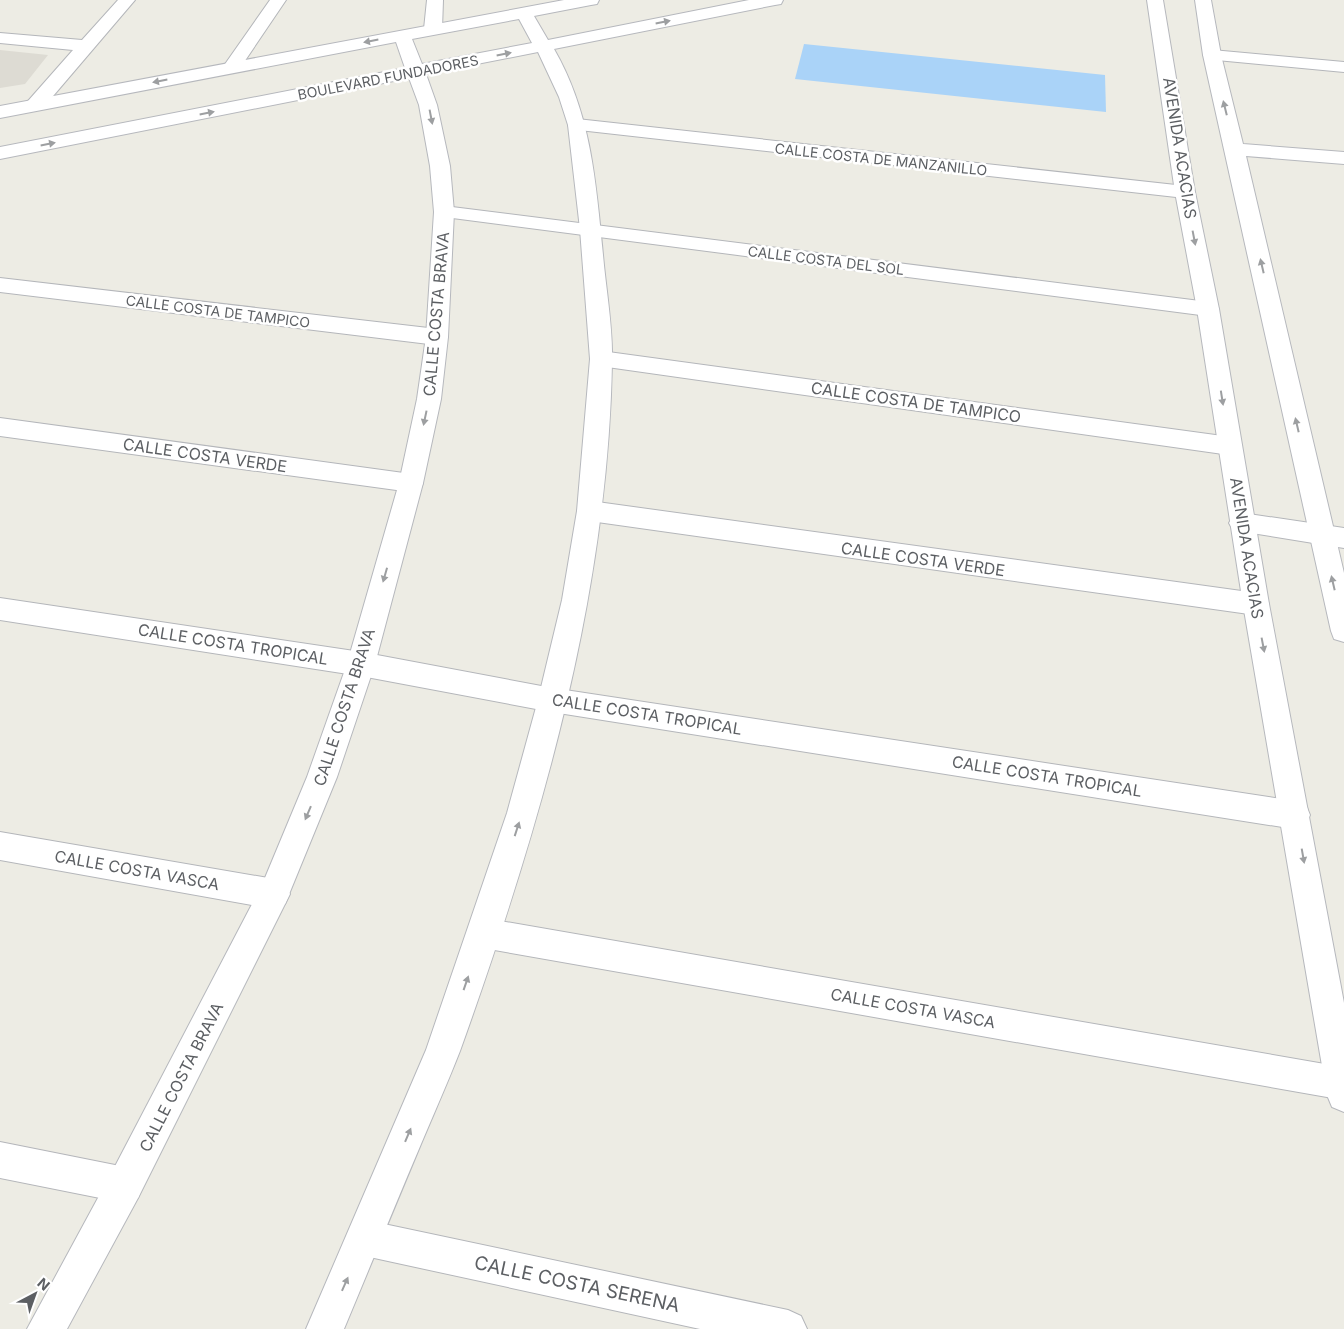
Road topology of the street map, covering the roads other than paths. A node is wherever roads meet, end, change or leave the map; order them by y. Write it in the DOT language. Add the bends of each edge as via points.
graph roads {
  1 [pos="127,0"];
  2 [pos="278,0"];
  3 [pos="435,0"];
  4 [pos="591,0"];
  5 [pos="775,0"];
  6 [pos="1203,0"];
  7 [pos="1147,3"];
  8 [pos="524,13"];
  9 [pos="433,29"];
  10 [pos="402,35"];
  11 [pos="0,38"];
  12 [pos="85,46"];
  13 [pos="543,46"];
  14 [pos="1212,55"];
  15 [pos="232,67"];
  16 [pos="1344,67"];
  17 [pos="416,71"];
  18 [pos="35,105"];
  19 [pos="0,112"];
  20 [pos="577,126"];
  21 [pos="1236,148"];
  22 [pos="0,154"];
  23 [pos="1344,158"];
  24 [pos="1185,192"];
  25 [pos="444,212"];
  26 [pos="590,230"];
  27 [pos="0,285"];
  28 [pos="1208,309"];
  29 [pos="437,337"];
  30 [pos="601,359"];
  31 [pos="0,427"];
  32 [pos="1230,446"];
  33 [pos="411,483"];
  34 [pos="590,511"];
  35 [pos="1242,523"];
  36 [pos="1333,537"];
  37 [pos="1256,604"];
  38 [pos="0,609"];
  39 [pos="1344,631"];
  40 [pos="361,664"];
  41 [pos="552,700"];
  42 [pos="1295,815"];
  43 [pos="0,846"];
  44 [pos="274,894"];
  45 [pos="483,933"];
  46 [pos="1343,1090"];
  47 [pos="0,1160"];
  48 [pos="125,1185"];
  49 [pos="366,1238"];
  50 [pos="46,1329"];
  51 [pos="325,1329"];
  52 [pos="788,1329"];
  1 -- 12 [label="street"];
  2 -- 15 [label="street"];
  3 -- 9 [label="street"];
  4 -- 8 [label="street"];
  13 -- 5 [label="street, BOULEVARD FUNDADORES, one-way"];
  6 -- 14 [label="street"];
  7 -- 24 [label="street, AVENIDA ACACIAS" via="1162,28"];
  8 -- 9 [label="street"];
  8 -- 13 [label="street"];
  9 -- 10 [label="street"];
  10 -- 15 [label="street, one-way"];
  10 -- 17 [label="street, CALLE COSTA BRAVA"];
  11 -- 12 [label="street"];
  12 -- 18 [label="street"];
  17 -- 13 [label="street, BOULEVARD FUNDADORES, one-way"];
  13 -- 20 [label="street" via="568,97"];
  14 -- 16 [label="street"];
  21 -- 14 [label="street, one-way"];
  15 -- 18 [label="street, one-way"];
  22 -- 17 [label="street, BOULEVARD FUNDADORES, one-way"];
  17 -- 25 [label="street, CALLE COSTA BRAVA, one-way" via="428,105 440,166"];
  18 -- 19 [label="street"];
  20 -- 24 [label="street, CALLE COSTA DE MANZANILLO"];
  20 -- 26 [label="street"];
  21 -- 23 [label="street"];
  36 -- 21 [label="street, one-way"];
  24 -- 28 [label="street, AVENIDA ACACIAS, one-way"];
  25 -- 26 [label="street, CALLE COSTA DEL SOL"];
  25 -- 29 [label="street, CALLE COSTA BRAVA"];
  26 -- 28 [label="street, CALLE COSTA DEL SOL"];
  26 -- 30 [label="street"];
  27 -- 29 [label="street, CALLE COSTA DE TAMPICO"];
  28 -- 32 [label="street, AVENIDA ACACIAS, one-way"];
  29 -- 33 [label="street, CALLE COSTA BRAVA, one-way" via="429,399"];
  30 -- 32 [label="street, CALLE COSTA DE TAMPICO"];
  30 -- 34 [label="street"];
  31 -- 33 [label="street, CALLE COSTA VERDE"];
  32 -- 35 [label="street, AVENIDA ACACIAS"];
  33 -- 40 [label="street, CALLE COSTA BRAVA, one-way"];
  34 -- 37 [label="street, CALLE COSTA VERDE"];
  34 -- 41 [label="street" via="575,600"];
  35 -- 36 [label="street"];
  35 -- 37 [label="street, AVENIDA ACACIAS"];
  39 -- 36 [label="street, one-way"];
  37 -- 42 [label="street, AVENIDA ACACIAS, one-way"];
  38 -- 40 [label="street, CALLE COSTA TROPICAL"];
  40 -- 41 [label="street, CALLE COSTA TROPICAL"];
  40 -- 44 [label="street, CALLE COSTA BRAVA, one-way" via="322,777"];
  41 -- 42 [label="street, CALLE COSTA TROPICAL"];
  45 -- 41 [label="street, one-way" via="522,813"];
  42 -- 46 [label="street, AVENIDA ACACIAS, one-way"];
  43 -- 44 [label="street, CALLE COSTA VASCA"];
  44 -- 48 [label="street, CALLE COSTA BRAVA"];
  45 -- 46 [label="street, CALLE COSTA VASCA"];
  49 -- 45 [label="street, one-way" via="442,1053"];
  47 -- 48 [label="street"];
  48 -- 50 [label="street, CALLE COSTA BRAVA"];
  51 -- 49 [label="street, one-way"];
  49 -- 52 [label="street, CALLE COSTA SERENA"];
}
